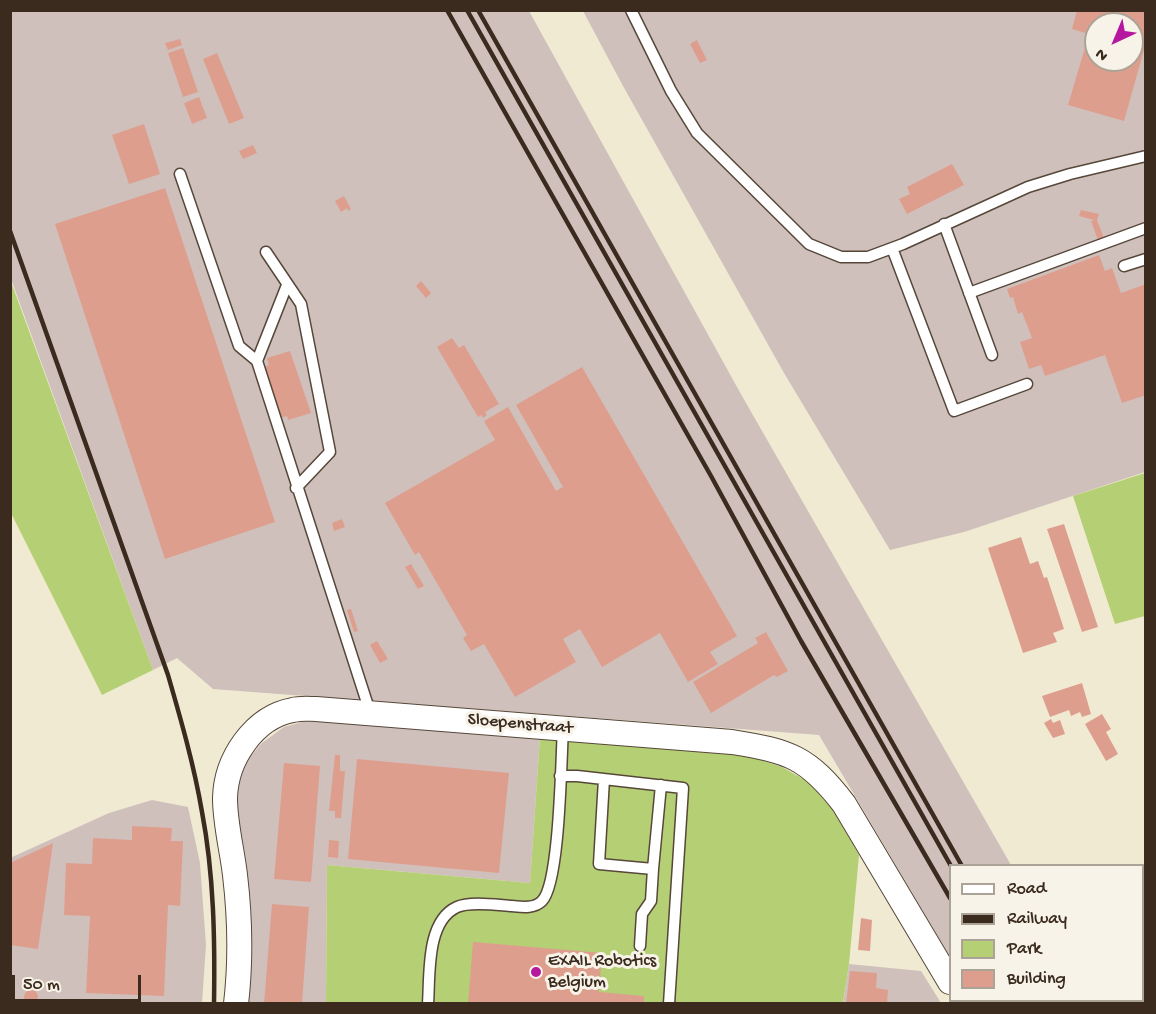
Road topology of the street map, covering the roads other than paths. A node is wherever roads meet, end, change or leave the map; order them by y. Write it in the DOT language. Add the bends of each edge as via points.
graph roads {
  1 [pos="631,10"];
  2 [pos="1146,156"];
  3 [pos="180,174"];
  4 [pos="944,224"];
  5 [pos="1146,228"];
  6 [pos="892,248"];
  7 [pos="266,252"];
  8 [pos="1146,259"];
  9 [pos="1124,266"];
  10 [pos="287,285"];
  11 [pos="969,293"];
  12 [pos="992,356"];
  13 [pos="256,362"];
  14 [pos="1027,384"];
  15 [pos="296,488"];
  16 [pos="370,712"];
  17 [pos="563,728"];
  18 [pos="560,776"];
  19 [pos="604,779"];
  20 [pos="661,785"];
  21 [pos="653,869"];
  22 [pos="640,946"];
  23 [pos="949,979"];
  24 [pos="236,1004"];
  25 [pos="428,1004"];
  26 [pos="669,1004"];
  1 -- 6 [label="lane" via="671,91 697,133 809,244 841,257 868,257"];
  2 -- 4 [label="lane" via="1028,187"];
  3 -- 13 [label="lane" via="239,346"];
  4 -- 6 [label="lane"];
  4 -- 11 [label="lane"];
  5 -- 11 [label="lane"];
  6 -- 14 [label="lane" via="954,411"];
  7 -- 10 [label="lane"];
  8 -- 9 [label="lane"];
  10 -- 13 [label="lane"];
  10 -- 15 [label="lane" via="301,304 330,452"];
  11 -- 12 [label="lane"];
  13 -- 15 [label="lane"];
  15 -- 16 [label="lane"];
  16 -- 17 [label="street, Sloepenstraat"];
  16 -- 24 [label="street, Sloepenstraat" via="292,710 254,730 232,765 225,796 238,919"];
  17 -- 18 [label="lane"];
  17 -- 23 [label="street, Sloepenstraat" via="732,742 765,747 809,765 844,804"];
  18 -- 19 [label="lane"];
  18 -- 25 [label="lane" via="556,863 543,901 530,907 457,906 440,920 434,936"];
  19 -- 20 [label="lane"];
  19 -- 21 [label="lane" via="599,864"];
  20 -- 21 [label="lane"];
  20 -- 26 [label="lane" via="683,788"];
  21 -- 22 [label="lane" via="651,901 642,914"];
}
